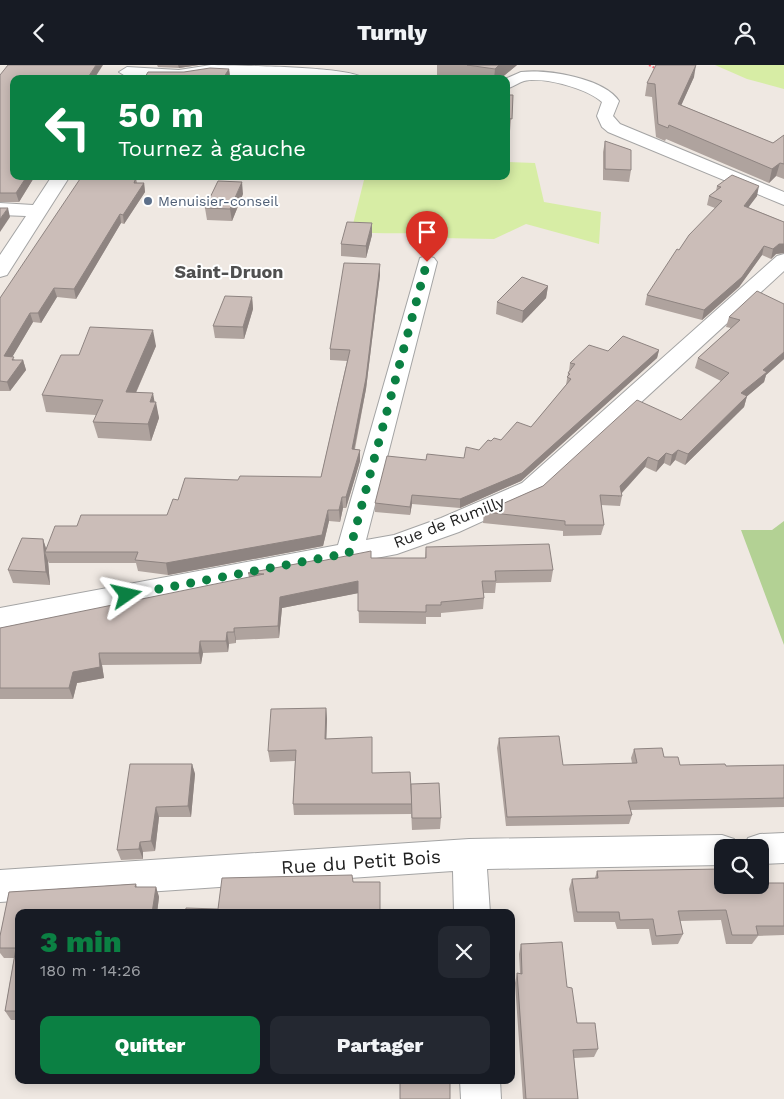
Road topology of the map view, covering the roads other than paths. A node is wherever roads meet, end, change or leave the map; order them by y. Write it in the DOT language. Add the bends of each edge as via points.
graph roads {
  1 [pos="338,71"];
  2 [pos="127,72"];
  3 [pos="512,77"];
  4 [pos="58,180"];
  5 [pos="784,199"];
  6 [pos="0,209"];
  7 [pos="39,211"];
  8 [pos="784,260"];
  9 [pos="427,262"];
  10 [pos="0,271"];
  11 [pos="349,553"];
  12 [pos="0,619"];
  13 [pos="784,848"];
  14 [pos="714,849"];
  15 [pos="769,849"];
  16 [pos="469,854"];
  17 [pos="0,886"];
  18 [pos="472,909"];
  19 [pos="480,1084"];
  20 [pos="481,1099"];
  1 -- 2 [label="street" via="210,70 179,75"];
  3 -- 5 [label="street" via="556,79 604,94 611,105 605,116 614,128"];
  4 -- 7 [label="street"];
  6 -- 7 [label="street"];
  7 -- 10 [label="street"];
  8 -- 11 [label="street, Rue de Rumilly" via="531,489 450,525 397,544"];
  9 -- 11 [label="street"];
  11 -- 12 [label="street, Rue de Rumilly"];
  13 -- 15 [label="street"];
  14 -- 16 [label="street, Rue du Petit Bois"];
  16 -- 17 [label="street, Rue du Petit Bois"];
  16 -- 18 [label="street"];
  19 -- 20 [label="street"];
}
